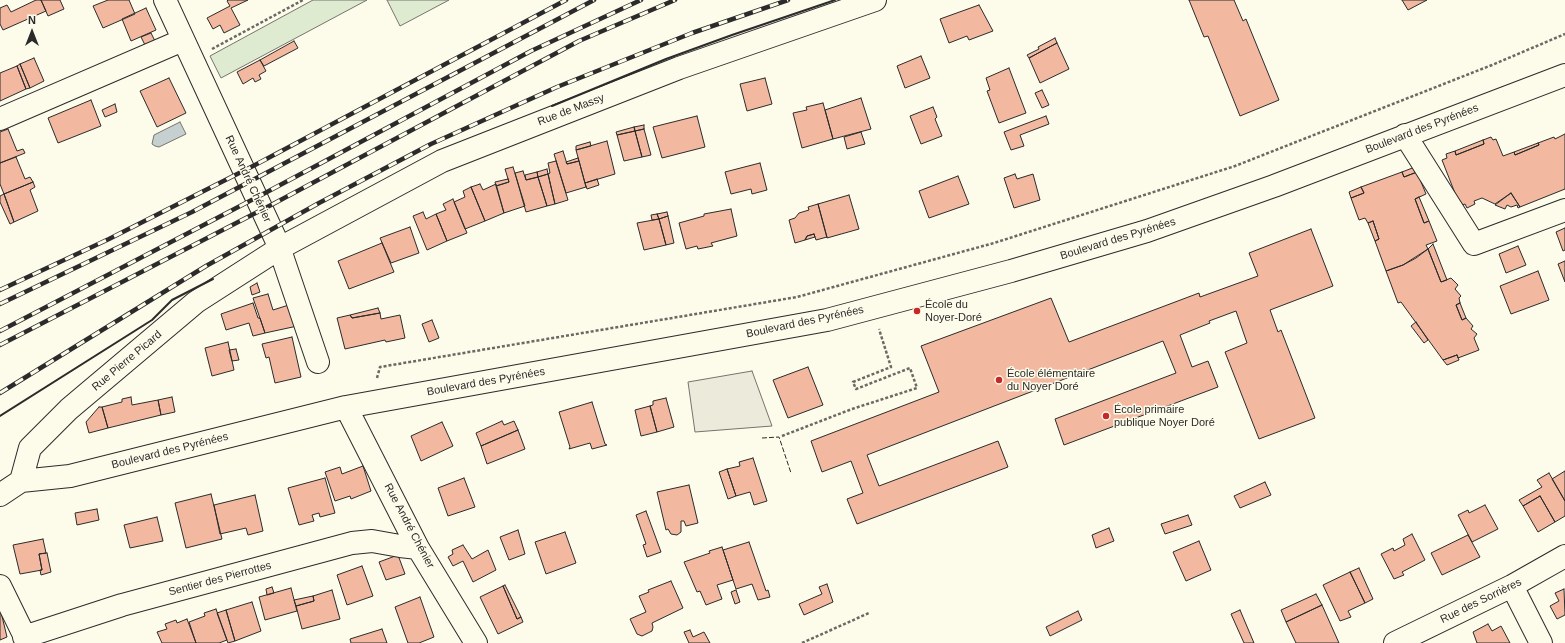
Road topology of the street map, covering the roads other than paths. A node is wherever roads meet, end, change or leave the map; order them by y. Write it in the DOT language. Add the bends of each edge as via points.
graph roads {
  1 [pos="165,0"];
  2 [pos="875,0"];
  3 [pos="187,50"];
  4 [pos="1565,75"];
  5 [pos="0,119"];
  6 [pos="1405,136"];
  7 [pos="1565,210"];
  8 [pos="280,248"];
  9 [pos="318,362"];
  10 [pos="346,407"];
  11 [pos="21,481"];
  12 [pos="0,495"];
  13 [pos="418,548"];
  14 [pos="1565,556"];
  15 [pos="0,586"];
  16 [pos="1512,586"];
  17 [pos="26,640"];
  18 [pos="476,643"];
  19 [pos="1395,643"];
  20 [pos="1541,643"];
  1 -- 3 [label="street, Rue André Chénier"];
  2 -- 8 [label="street, Rue de Massy" via="679,68 442,161"];
  3 -- 5 [label="street"];
  3 -- 8 [label="street, Rue André Chénier"];
  4 -- 6 [label="street, Boulevard des Pyrénées"];
  6 -- 7 [label="street" via="1474,244"];
  6 -- 10 [label="street, Boulevard des Pyrénées" via="1147,231 1011,271 827,320"];
  8 -- 9 [label="street, Rue André Chénier"];
  8 -- 11 [label="street, Rue Pierre Picard" via="196,302 69,409 30,448"];
  10 -- 11 [label="street, Boulevard des Pyrénées" via="70,476"];
  10 -- 13 [label="street, Rue André Chénier"];
  11 -- 12 [label="street"];
  13 -- 17 [label="street, Sentier des Pierrottes" via="372,541 352,544 122,606"];
  13 -- 18 [label="street, Rue André Chénier"];
  14 -- 16 [label="street, Rue des Sorrières"];
  15 -- 17 [label="street"];
  16 -- 19 [label="street, Rue des Sorrières"];
  16 -- 20 [label="street"];
}
